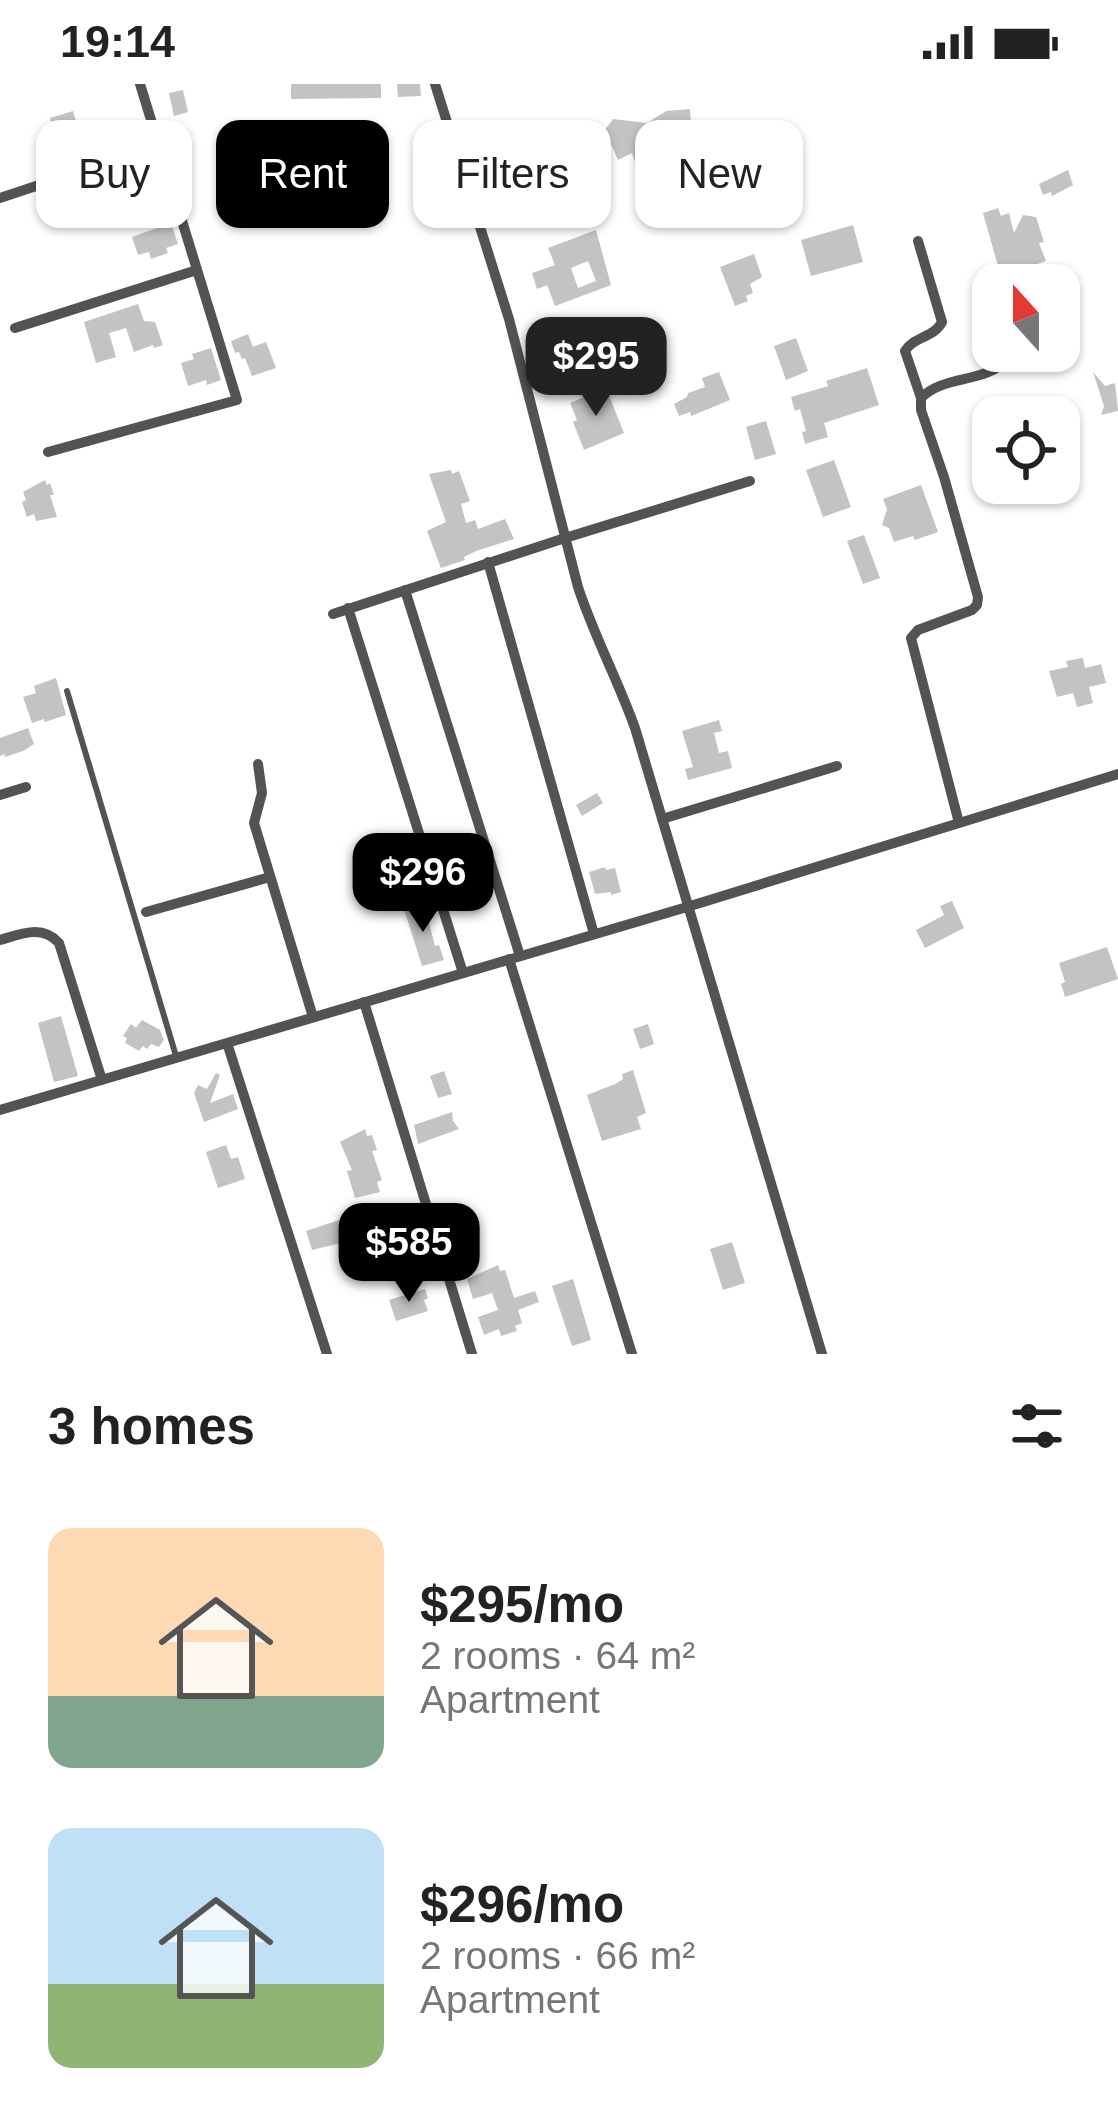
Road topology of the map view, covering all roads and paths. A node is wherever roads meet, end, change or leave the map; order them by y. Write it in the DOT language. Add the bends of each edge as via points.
graph roads {
  1 [pos="140,84"];
  2 [pos="435,84"];
  3 [pos="151,120"];
  4 [pos="36,185"];
  5 [pos="0,197"];
  6 [pos="184,228"];
  7 [pos="918,241"];
  8 [pos="197,270"];
  9 [pos="15,328"];
  10 [pos="987,372"];
  11 [pos="922,398"];
  12 [pos="48,452"];
  13 [pos="750,481"];
  14 [pos="565,538"];
  15 [pos="488,562"];
  16 [pos="405,590"];
  17 [pos="348,608"];
  18 [pos="332,614"];
  19 [pos="68,691"];
  20 [pos="258,764"];
  21 [pos="837,766"];
  22 [pos="1118,774"];
  23 [pos="26,787"];
  24 [pos="0,795"];
  25 [pos="662,819"];
  26 [pos="959,823"];
  27 [pos="270,877"];
  28 [pos="687,907"];
  29 [pos="146,912"];
  30 [pos="594,934"];
  31 [pos="0,940"];
  32 [pos="515,958"];
  33 [pos="464,973"];
  34 [pos="364,1002"];
  35 [pos="313,1017"];
  36 [pos="227,1042"];
  37 [pos="176,1058"];
  38 [pos="102,1080"];
  39 [pos="0,1110"];
  40 [pos="327,1354"];
  41 [pos="472,1354"];
  42 [pos="632,1354"];
  43 [pos="822,1354"];
  1 -- 3 [label="street"];
  2 -- 14 [label="street" via="509,319"];
  4 -- 5 [label="street"];
  6 -- 8 [label="street"];
  7 -- 11 [label="street" via="942,322 905,351"];
  8 -- 9 [label="street"];
  8 -- 12 [label="street" via="237,400"];
  10 -- 11 [label="street"];
  11 -- 26 [label="street" via="978,597 972,610 911,638"];
  13 -- 14 [label="street"];
  14 -- 15 [label="street"];
  14 -- 25 [label="street"];
  15 -- 16 [label="street"];
  15 -- 30 [label="street"];
  16 -- 17 [label="street"];
  16 -- 32 [label="street"];
  17 -- 18 [label="street"];
  17 -- 33 [label="street"];
  19 -- 37 [label="lane"];
  20 -- 27 [label="street" via="254,823"];
  21 -- 25 [label="street"];
  22 -- 26 [label="street"];
  23 -- 24 [label="street"];
  25 -- 28 [label="street"];
  26 -- 28 [label="street"];
  27 -- 29 [label="street"];
  27 -- 35 [label="street"];
  28 -- 30 [label="street"];
  28 -- 43 [label="street"];
  30 -- 32 [label="street"];
  31 -- 38 [label="street" via="40,931 58,943"];
  32 -- 33 [label="street"];
  32 -- 42 [label="street"];
  33 -- 34 [label="street"];
  34 -- 35 [label="street"];
  34 -- 41 [label="street"];
  35 -- 36 [label="street"];
  36 -- 37 [label="street"];
  36 -- 40 [label="street"];
  37 -- 38 [label="street"];
  38 -- 39 [label="street"];
}
